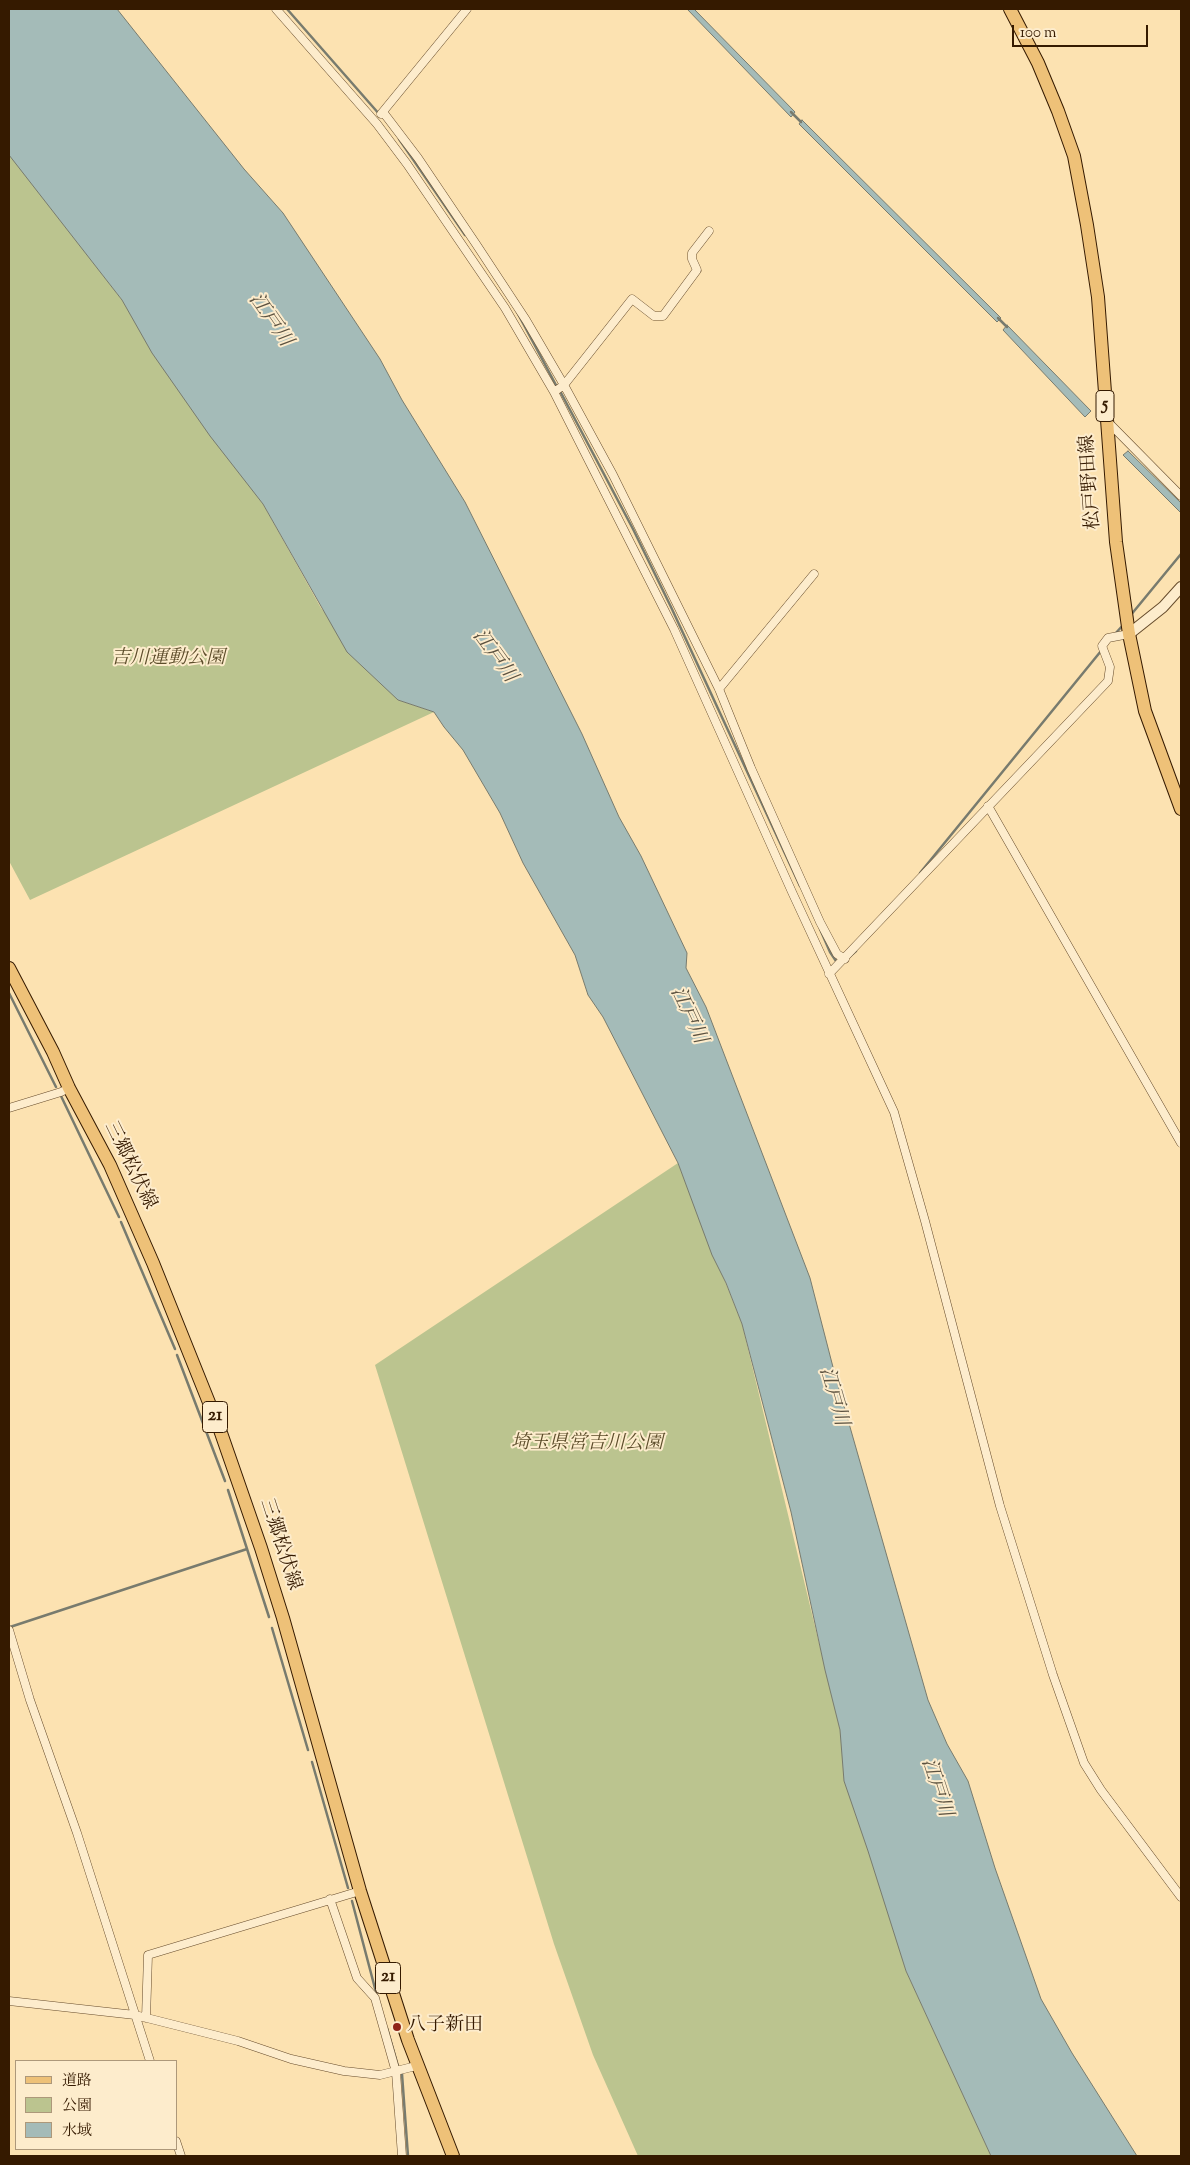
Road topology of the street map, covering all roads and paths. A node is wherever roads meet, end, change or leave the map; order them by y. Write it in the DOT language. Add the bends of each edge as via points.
graph roads {
  1 [pos="276,9"];
  2 [pos="467,9"];
  3 [pos="1010,9"];
  4 [pos="383,112"];
  5 [pos="374,120"];
  6 [pos="709,231"];
  7 [pos="564,385"];
  8 [pos="554,392"];
  9 [pos="1106,420"];
  10 [pos="1181,496"];
  11 [pos="814,574"];
  12 [pos="1181,587"];
  13 [pos="1129,634"];
  14 [pos="718,689"];
  15 [pos="988,806"];
  16 [pos="1181,809"];
  17 [pos="845,959"];
  18 [pos="9,968"];
  19 [pos="829,974"];
  20 [pos="69,1088"];
  21 [pos="9,1108"];
  22 [pos="1181,1143"];
  23 [pos="9,1630"];
  24 [pos="360,1891"];
  25 [pos="1181,1898"];
  26 [pos="330,1899"];
  27 [pos="9,2001"];
  28 [pos="135,2015"];
  29 [pos="146,2018"];
  30 [pos="150,2060"];
  31 [pos="416,2066"];
  32 [pos="396,2072"];
  33 [pos="402,2156"];
  34 [pos="453,2156"];
  1 -- 5 [label="street"];
  2 -- 4 [label="street"];
  3 -- 9 [label="main road, 松戸野田線 / 5" via="1038,63 1074,156 1098,297"];
  4 -- 5 [label="street"];
  4 -- 7 [label="street" via="476,244"];
  5 -- 8 [label="street" via="468,252"];
  6 -- 7 [label="street" via="692,253 697,270 663,316 654,316 632,299"];
  7 -- 8 [label="street"];
  7 -- 14 [label="street" via="613,475"];
  8 -- 19 [label="street" via="674,629"];
  9 -- 10 [label="street"];
  9 -- 13 [label="main road, 松戸野田線 / 5" via="1116,542"];
  11 -- 14 [label="street"];
  12 -- 13 [label="street" via="1163,607"];
  13 -- 15 [label="street" via="1108,638 1102,646 1110,667 1108,681"];
  13 -- 16 [label="main road, 松戸野田線 / 5" via="1146,711"];
  14 -- 17 [label="street" via="820,922 837,954"];
  15 -- 17 [label="street"];
  15 -- 22 [label="street"];
  17 -- 19 [label="street"];
  18 -- 20 [label="main road, 三郷松伏線 / 21"];
  19 -- 25 [label="street" via="894,1112 1000,1506 1084,1763"];
  20 -- 21 [label="street"];
  20 -- 24 [label="main road, 三郷松伏線 / 21" via="110,1164 154,1263 239,1481 283,1618"];
  23 -- 28 [label="street"];
  24 -- 26 [label="street"];
  24 -- 31 [label="main road, 三郷松伏線 / 21"];
  26 -- 29 [label="street" via="148,1955"];
  26 -- 32 [label="street" via="357,1978 375,1998"];
  27 -- 28 [label="street"];
  28 -- 29 [label="street"];
  28 -- 30 [label="street"];
  29 -- 32 [label="street" via="238,2041 291,2060 380,2075"];
  31 -- 32 [label="street"];
  31 -- 34 [label="main road, 三郷松伏線 / 21"];
  32 -- 33 [label="street"];
}
